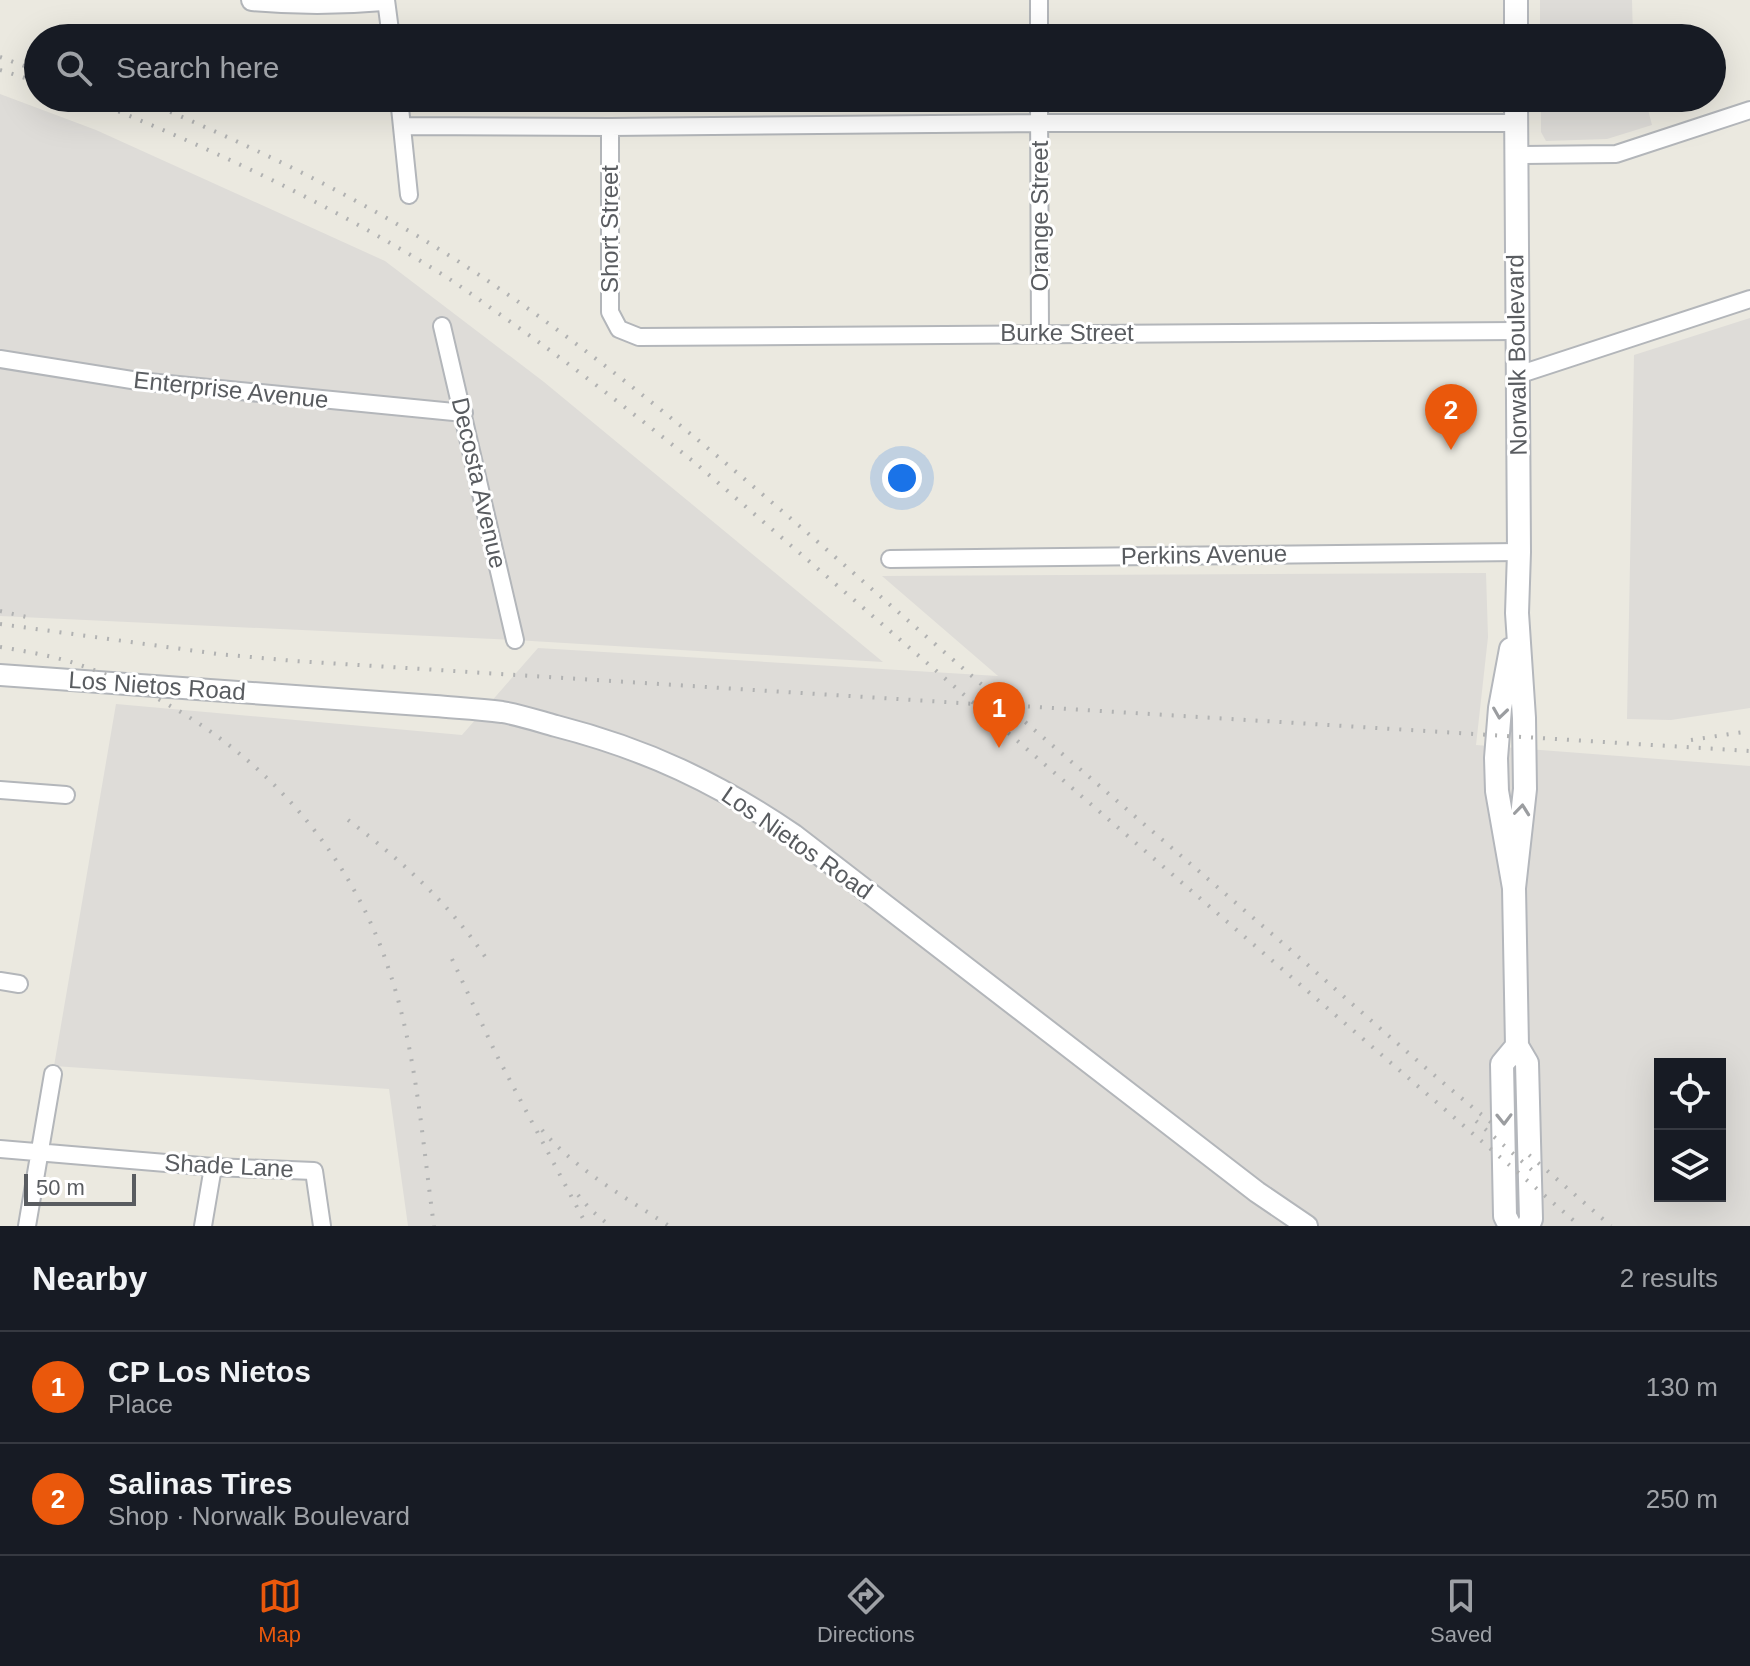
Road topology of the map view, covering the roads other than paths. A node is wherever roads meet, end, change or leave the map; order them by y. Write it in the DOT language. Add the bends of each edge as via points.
graph roads {
  1 [pos="252,0"];
  2 [pos="384,0"];
  3 [pos="1039,0"];
  4 [pos="1516,0"];
  5 [pos="388,24"];
  6 [pos="1039,24"];
  7 [pos="1516,24"];
  8 [pos="1750,110"];
  9 [pos="401,112"];
  10 [pos="1040,112"];
  11 [pos="1516,112"];
  12 [pos="1040,123"];
  13 [pos="1516,123"];
  14 [pos="403,126"];
  15 [pos="610,127"];
  16 [pos="1515,155"];
  17 [pos="409,195"];
  18 [pos="1750,299"];
  19 [pos="442,326"];
  20 [pos="619,329"];
  21 [pos="1517,331"];
  22 [pos="1040,334"];
  23 [pos="0,359"];
  24 [pos="1518,375"];
  25 [pos="464,413"];
  26 [pos="1519,552"];
  27 [pos="890,559"];
  28 [pos="515,640"];
  29 [pos="0,675"];
  30 [pos="0,790"];
  31 [pos="66,795"];
  32 [pos="0,981"];
  33 [pos="19,984"];
  34 [pos="1517,1046"];
  35 [pos="53,1074"];
  36 [pos="0,1149"];
  37 [pos="39,1153"];
  38 [pos="213,1167"];
  39 [pos="27,1226"];
  40 [pos="203,1226"];
  41 [pos="322,1226"];
  42 [pos="1307,1226"];
  43 [pos="1510,1226"];
  44 [pos="1528,1226"];
  1 -- 2 [label="street"];
  2 -- 5 [label="street"];
  3 -- 6 [label="street"];
  4 -- 7 [label="main road"];
  8 -- 16 [label="street" via="1616,154"];
  9 -- 14 [label="street"];
  10 -- 12 [label="street, Orange Street"];
  11 -- 13 [label="main road, Norwalk Boulevard"];
  12 -- 13 [label="street"];
  12 -- 15 [label="street"];
  12 -- 22 [label="street, Orange Street"];
  13 -- 16 [label="main road, Norwalk Boulevard"];
  14 -- 15 [label="street"];
  14 -- 17 [label="street"];
  15 -- 20 [label="street, Short Street" via="610,312"];
  16 -- 21 [label="main road, Norwalk Boulevard"];
  18 -- 24 [label="street"];
  19 -- 25 [label="street, Decosta Avenue"];
  20 -- 22 [label="street, Burke Street" via="639,337"];
  21 -- 22 [label="street, Burke Street"];
  21 -- 24 [label="main road, Norwalk Boulevard"];
  23 -- 25 [label="street, Enterprise Avenue" via="138,381"];
  24 -- 26 [label="main road, Norwalk Boulevard"];
  25 -- 28 [label="street, Decosta Avenue"];
  26 -- 27 [label="street, Perkins Avenue"];
  26 -- 34 [label="main road, Norwalk Boulevard" via="1517,613 1496,758 1514,888"];
  29 -- 42 [label="street, Los Nietos Road" via="504,713 642,752 752,806 794,835"];
  30 -- 31 [label="street"];
  32 -- 33 [label="street"];
  34 -- 43 [label="main road, Norwalk Boulevard, one-way" via="1502,1064 1505,1216"];
  34 -- 44 [label="main road, Norwalk Boulevard" via="1527,1063"];
  35 -- 37 [label="street"];
  36 -- 37 [label="street, Shade Lane"];
  37 -- 38 [label="street, Shade Lane"];
  37 -- 39 [label="street"];
  38 -- 40 [label="street"];
  38 -- 41 [label="street, Shade Lane" via="314,1171"];
}
